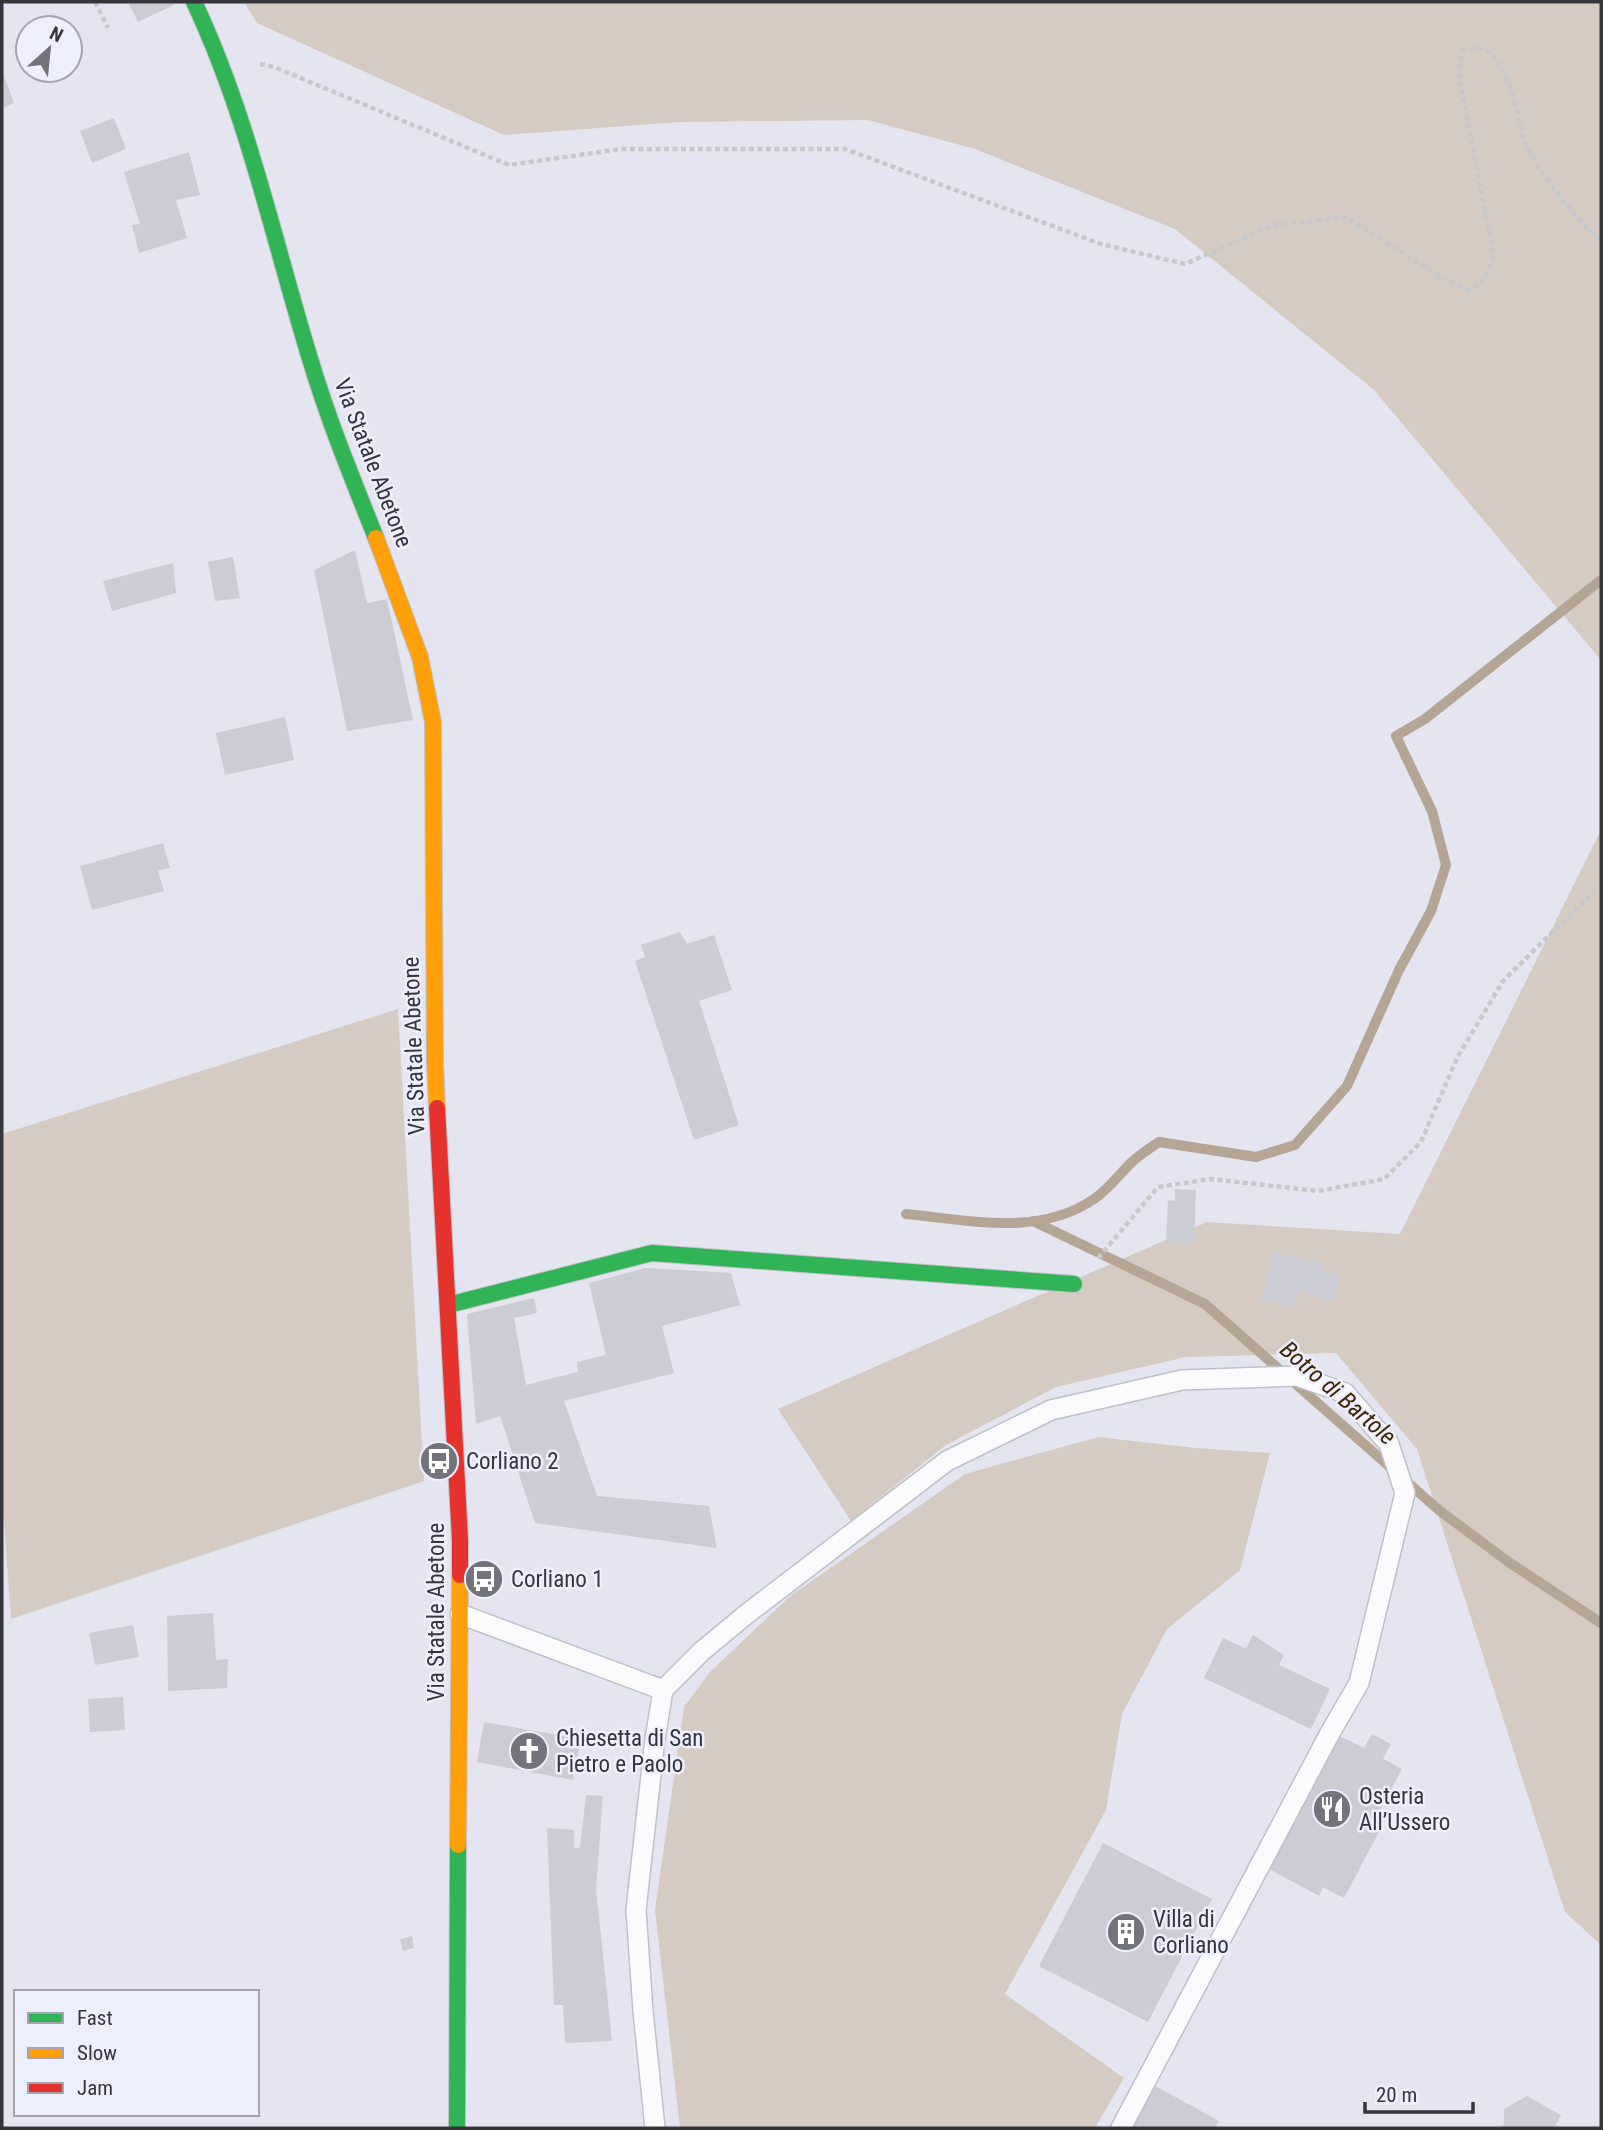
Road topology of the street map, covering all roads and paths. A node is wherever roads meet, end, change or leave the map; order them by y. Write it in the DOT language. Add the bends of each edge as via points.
graph roads {
  1 [pos="95,2"];
  2 [pos="194,2"];
  3 [pos="108,28"];
  4 [pos="218,53"];
  5 [pos="1601,240"];
  6 [pos="1601,884"];
  7 [pos="1074,1284"];
  8 [pos="448,1305"];
  9 [pos="460,1614"];
  10 [pos="663,1690"];
  11 [pos="457,2128"];
  12 [pos="655,2128"];
  13 [pos="1121,2128"];
  1 -- 3 [label="path"];
  2 -- 4 [label="main road, Via Statale Abetone"];
  4 -- 5 [label="path" via="274,67 509,165 621,149 845,149 1101,244 1185,264 1274,225 1346,217 1469,290 1485,280 1494,256 1459,78 1462,51 1478,48 1494,57 1511,89 1527,147 1559,196"];
  4 -- 8 [label="main road, Via Statale Abetone" via="312,365 419,657 433,722 435,1062"];
  6 -- 7 [label="path" via="1503,981 1457,1058 1421,1142 1384,1180 1318,1191 1211,1179 1158,1187"];
  7 -- 8 [label="main road" via="652,1253"];
  8 -- 9 [label="main road, Via Statale Abetone"];
  9 -- 10 [label="lane"];
  9 -- 11 [label="main road, Via Statale Abetone"];
  10 -- 12 [label="lane" via="636,1910"];
  10 -- 13 [label="lane" via="748,1613 947,1461 1051,1410 1182,1380 1297,1376 1345,1393 1389,1444 1405,1493 1359,1683"];
}
